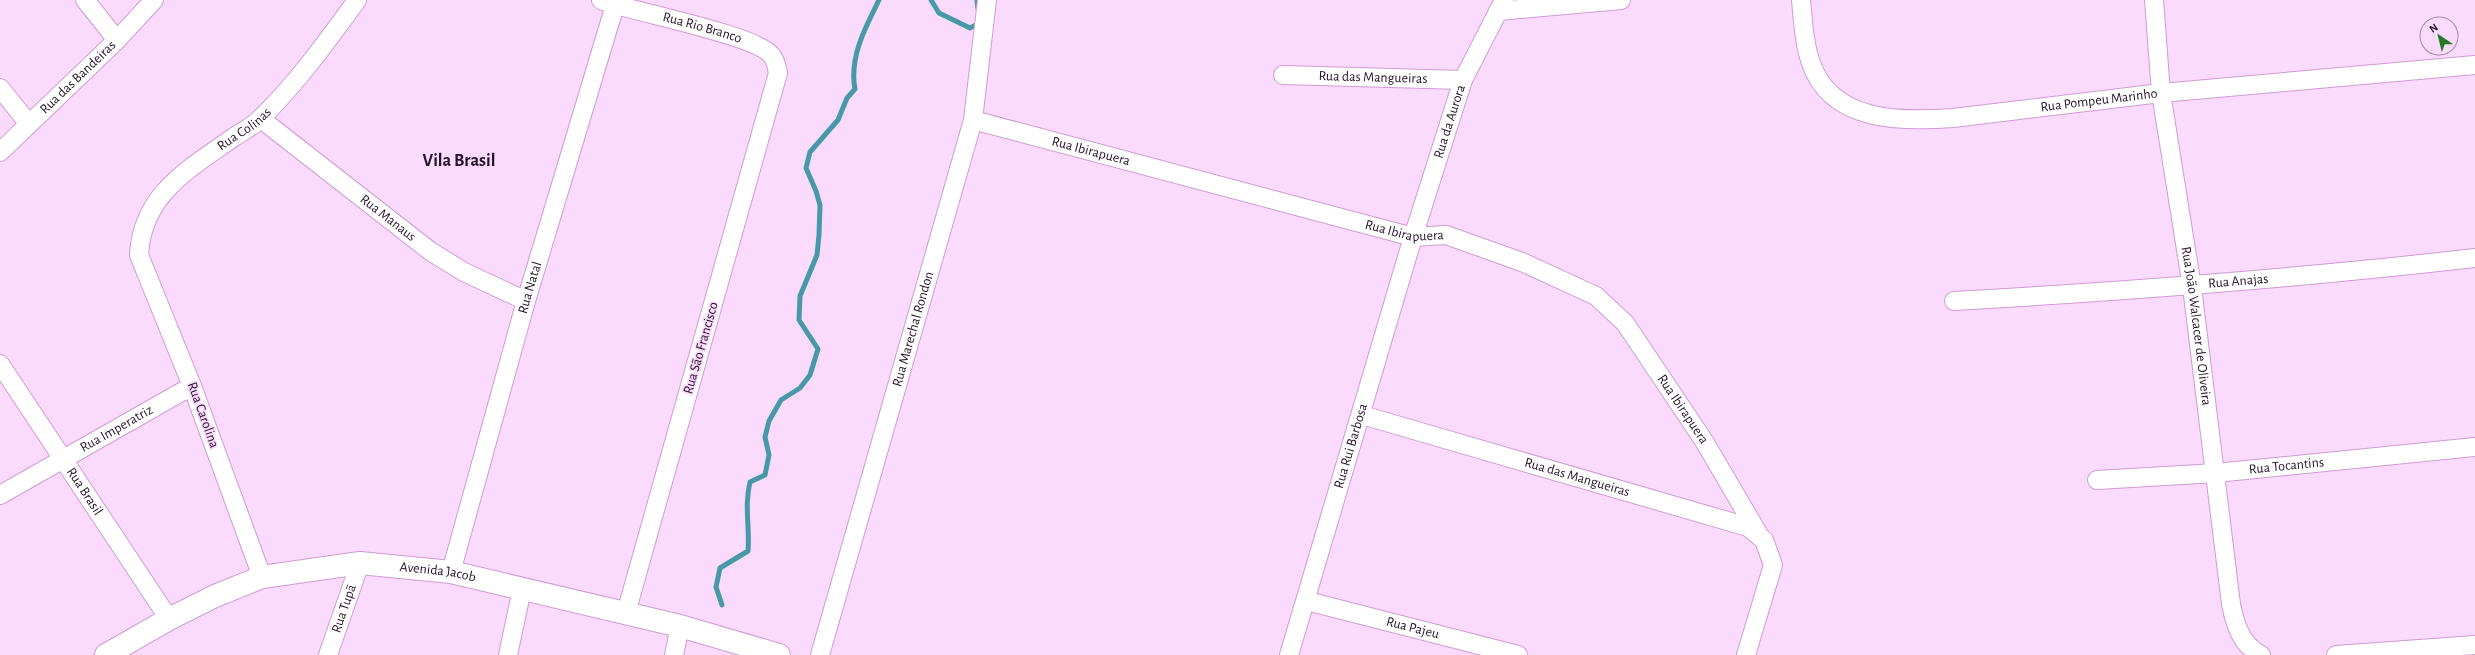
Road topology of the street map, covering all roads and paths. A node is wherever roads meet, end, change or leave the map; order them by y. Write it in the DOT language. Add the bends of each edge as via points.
graph roads {
  1 [pos="85,0"];
  2 [pos="154,0"];
  3 [pos="358,0"];
  4 [pos="988,0"];
  5 [pos="1621,0"];
  6 [pos="1801,0"];
  7 [pos="2154,0"];
  8 [pos="608,3"];
  9 [pos="1497,4"];
  10 [pos="117,40"];
  11 [pos="2475,65"];
  12 [pos="1283,76"];
  13 [pos="1463,80"];
  14 [pos="776,83"];
  15 [pos="0,88"];
  16 [pos="2161,93"];
  17 [pos="260,119"];
  18 [pos="973,120"];
  19 [pos="29,124"];
  20 [pos="0,152"];
  21 [pos="1413,237"];
  22 [pos="139,255"];
  23 [pos="2475,258"];
  24 [pos="2192,287"];
  25 [pos="526,301"];
  26 [pos="1954,301"];
  27 [pos="0,364"];
  28 [pos="192,386"];
  29 [pos="1362,415"];
  30 [pos="2475,447"];
  31 [pos="62,458"];
  32 [pos="2216,473"];
  33 [pos="2097,480"];
  34 [pos="0,495"];
  35 [pos="1758,533"];
  36 [pos="360,563"];
  37 [pos="451,572"];
  38 [pos="262,577"];
  39 [pos="522,589"];
  40 [pos="1307,601"];
  41 [pos="626,613"];
  42 [pos="169,619"];
  43 [pos="680,626"];
  44 [pos="2475,645"];
  45 [pos="2256,651"];
  46 [pos="2377,654"];
  47 [pos="106,655"];
  48 [pos="328,655"];
  49 [pos="508,655"];
  50 [pos="674,655"];
  51 [pos="779,655"];
  52 [pos="820,655"];
  53 [pos="1289,655"];
  54 [pos="1518,655"];
  55 [pos="1746,655"];
  56 [pos="2336,655"];
  1 -- 10 [label="street"];
  2 -- 10 [label="street, Rua das Bandeiras"];
  3 -- 17 [label="street, Rua Colinas"];
  4 -- 18 [label="street, Rua Marechal Rondon"];
  5 -- 9 [label="street"];
  6 -- 16 [label="street, Rua Pompeu Marinho" via="1805,40 1812,64 1825,90 1834,99 1859,113 1932,120"];
  7 -- 16 [label="street, Rua João Walcacer de Oliveira"];
  8 -- 14 [label="street, Rua Rio Branco" via="736,37 762,47 772,55 776,65"];
  8 -- 25 [label="street, Rua Natal"];
  9 -- 13 [label="street, Rua da Aurora"];
  10 -- 19 [label="street, Rua das Bandeiras"];
  11 -- 16 [label="street, Rua Pompeu Marinho"];
  12 -- 13 [label="street, Rua das Mangueiras"];
  13 -- 21 [label="street, Rua da Aurora"];
  14 -- 41 [label="street, Rua São Francisco"];
  15 -- 19 [label="street"];
  16 -- 24 [label="street, Rua João Walcacer de Oliveira"];
  17 -- 22 [label="street, Rua Colinas" via="186,170 165,190 151,208 145,222 140,237"];
  17 -- 25 [label="street, Rua Manaus" via="430,251 464,272"];
  18 -- 21 [label="street, Rua Ibirapuera"];
  18 -- 52 [label="street, Rua Marechal Rondon"];
  19 -- 20 [label="street, Rua das Bandeiras"];
  21 -- 29 [label="street, Rua Rui Barbosa"];
  21 -- 35 [label="street, Rua Ibirapuera" via="1446,235 1522,262 1596,296 1625,323 1704,441"];
  22 -- 28 [label="street, Rua Carolina"];
  23 -- 24 [label="street, Rua Anajas"];
  24 -- 26 [label="street, Rua Anajas"];
  24 -- 32 [label="street, Rua João Walcacer de Oliveira"];
  25 -- 37 [label="street, Rua Natal"];
  27 -- 31 [label="street, Rua Brasil"];
  28 -- 31 [label="street, Rua Imperatriz"];
  28 -- 38 [label="street, Rua Carolina"];
  29 -- 35 [label="street, Rua das Mangueiras" via="1748,527"];
  29 -- 40 [label="street, Rua Rui Barbosa"];
  30 -- 32 [label="street, Rua Tocantins"];
  31 -- 34 [label="street, Rua Imperatriz"];
  31 -- 42 [label="street, Rua Brasil"];
  32 -- 33 [label="street, Rua Tocantins"];
  32 -- 45 [label="street, Rua João Walcacer de Oliveira" via="2234,620 2241,637"];
  35 -- 55 [label="street" via="1764,540 1773,564"];
  36 -- 37 [label="main road, Avenida Jacob"];
  36 -- 38 [label="main road, Avenida Jacob"];
  36 -- 48 [label="street, Rua Tupã"];
  37 -- 39 [label="main road, Avenida Jacob"];
  38 -- 42 [label="main road, Avenida Jacob" via="215,596"];
  39 -- 41 [label="main road, Avenida Jacob"];
  39 -- 49 [label="street"];
  40 -- 53 [label="street, Rua Rui Barbosa"];
  40 -- 54 [label="street, Rua Pajeu"];
  41 -- 43 [label="main road, Avenida Jacob"];
  42 -- 47 [label="main road, Avenida Jacob"];
  43 -- 50 [label="street"];
  43 -- 51 [label="main road, Avenida Jacob"];
  44 -- 46 [label="street"];
  46 -- 56 [label="street"];
}
